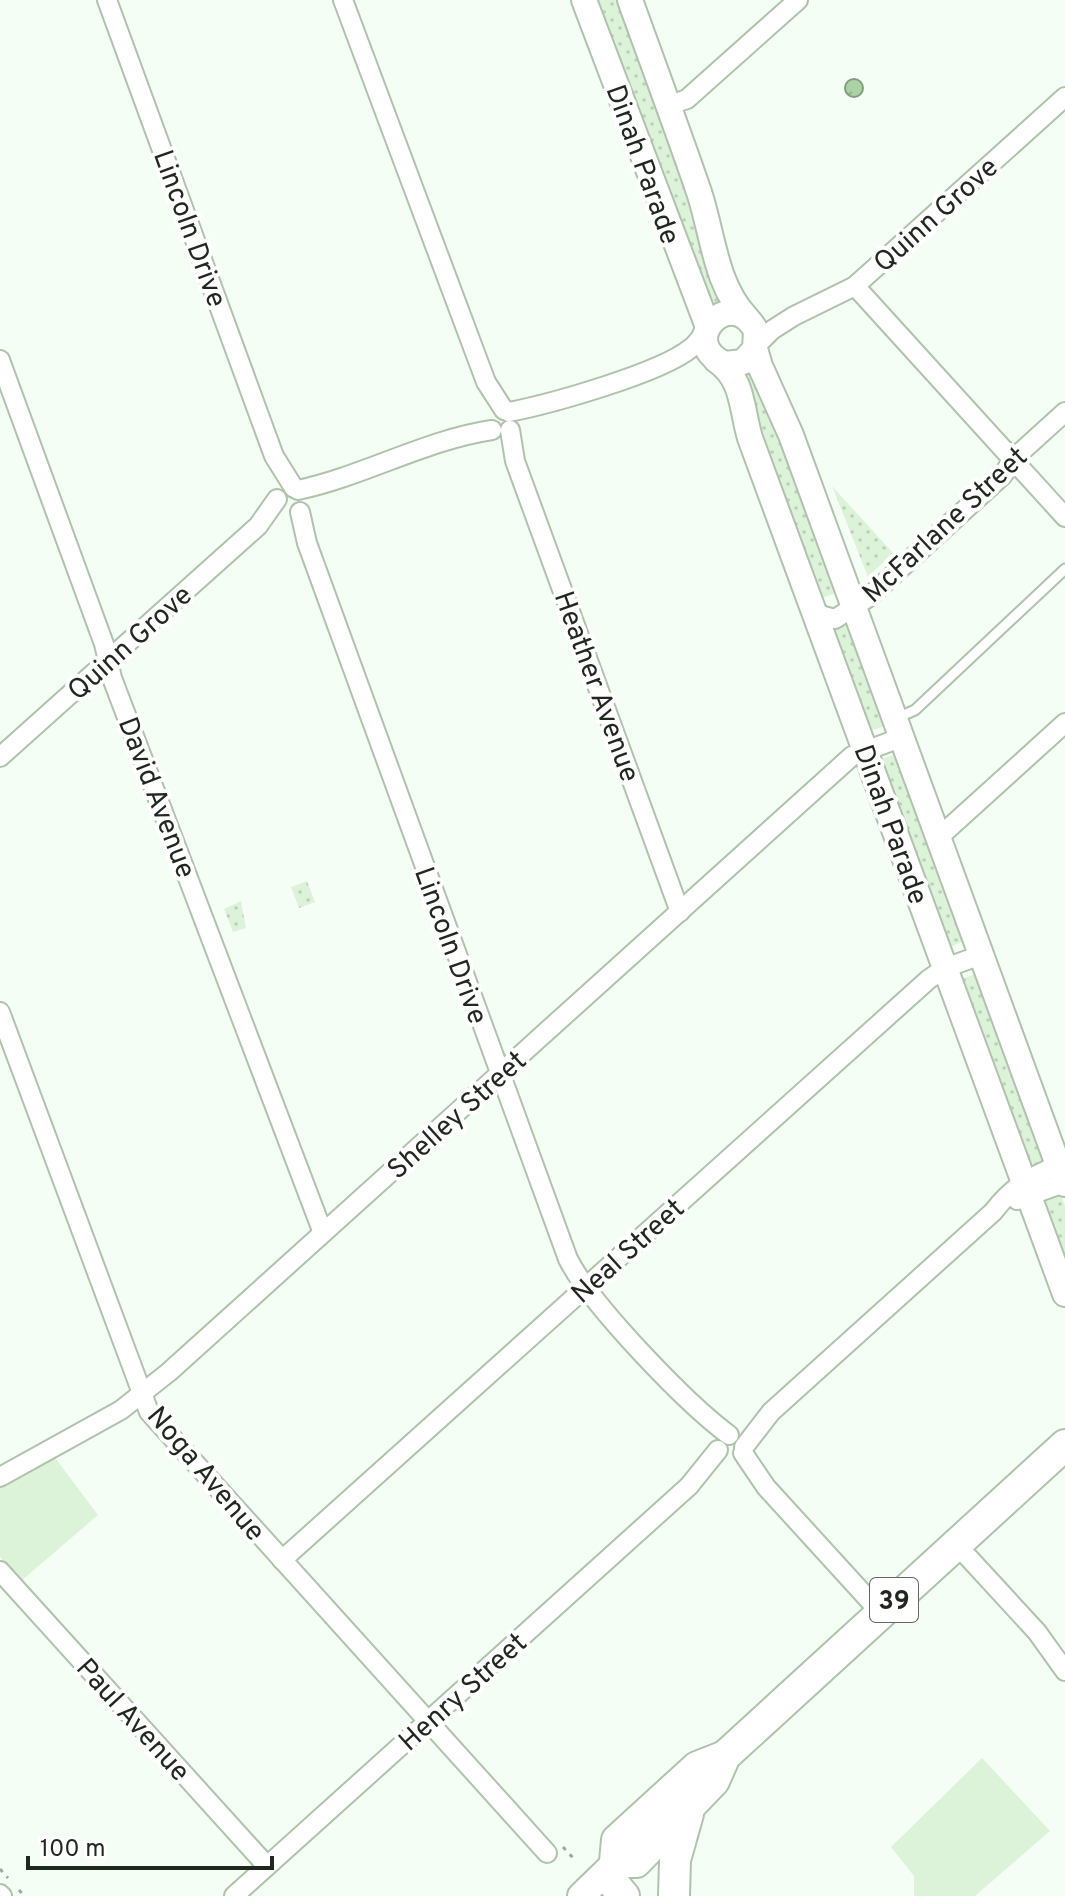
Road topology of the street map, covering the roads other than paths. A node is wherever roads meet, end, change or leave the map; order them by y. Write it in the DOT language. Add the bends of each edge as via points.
graph roads {
  1 [pos="107,0"];
  2 [pos="343,0"];
  3 [pos="584,0"];
  4 [pos="630,0"];
  5 [pos="798,0"];
  6 [pos="1065,97"];
  7 [pos="668,106"];
  8 [pos="855,286"];
  9 [pos="794,316"];
  10 [pos="747,318"];
  11 [pos="707,328"];
  12 [pos="756,348"];
  13 [pos="0,360"];
  14 [pos="673,360"];
  15 [pos="716,360"];
  16 [pos="1065,412"];
  17 [pos="501,422"];
  18 [pos="1013,459"];
  19 [pos="291,502"];
  20 [pos="1065,517"];
  21 [pos="1065,569"];
  22 [pos="853,609"];
  23 [pos="816,614"];
  24 [pos="109,659"];
  25 [pos="1065,723"];
  26 [pos="897,729"];
  27 [pos="865,749"];
  28 [pos="0,757"];
  29 [pos="938,838"];
  30 [pos="680,912"];
  31 [pos="981,955"];
  32 [pos="945,968"];
  33 [pos="0,1012"];
  34 [pos="500,1075"];
  35 [pos="1063,1177"];
  36 [pos="1026,1188"];
  37 [pos="323,1233"];
  38 [pos="585,1288"];
  39 [pos="1065,1294"];
  40 [pos="142,1394"];
  41 [pos="1065,1445"];
  42 [pos="731,1448"];
  43 [pos="0,1477"];
  44 [pos="956,1544"];
  45 [pos="282,1560"];
  46 [pos="0,1571"];
  47 [pos="880,1612"];
  48 [pos="1065,1671"];
  49 [pos="428,1722"];
  50 [pos="725,1756"];
  51 [pos="690,1808"];
  52 [pos="547,1853"];
  53 [pos="626,1862"];
  54 [pos="267,1866"];
  55 [pos="234,1896"];
  56 [pos="581,1896"];
  57 [pos="624,1896"];
  58 [pos="666,1896"];
  59 [pos="674,1896"];
  1 -- 19 [label="street, Lincoln Drive"];
  2 -- 17 [label="street, Heather Avenue"];
  3 -- 11 [label="street, Dinah Parade"];
  4 -- 7 [label="street, Dinah Parade"];
  5 -- 7 [label="street" via="687,99"];
  6 -- 8 [label="street, Quinn Grove"];
  7 -- 10 [label="street, Dinah Parade" via="715,242 723,287"];
  8 -- 9 [label="street, Quinn Grove"];
  8 -- 18 [label="street"];
  9 -- 10 [label="street, Quinn Grove"];
  9 -- 12 [label="street, Quinn Grove"];
  10 -- 11 [label="street" via="728,313"];
  10 -- 12 [label="street" via="756,331"];
  11 -- 14 [label="street, Quinn Grove" via="693,347"];
  11 -- 15 [label="street" via="706,345"];
  12 -- 15 [label="street" via="734,365"];
  12 -- 22 [label="street, Dinah Parade"];
  13 -- 24 [label="street, David Avenue"];
  14 -- 15 [label="street, Quinn Grove"];
  14 -- 17 [label="street, Quinn Grove"];
  15 -- 23 [label="street, Dinah Parade" via="732,371 740,390 750,438"];
  16 -- 18 [label="street, McFarlane Street"];
  17 -- 19 [label="street, Quinn Grove"];
  17 -- 30 [label="street, Heather Avenue"];
  18 -- 20 [label="street"];
  18 -- 22 [label="street, McFarlane Street" via="1003,475"];
  19 -- 24 [label="street, Quinn Grove"];
  19 -- 34 [label="street, Lincoln Drive"];
  21 -- 26 [label="lane"];
  22 -- 23 [label="street, McFarlane Street" via="835,619"];
  22 -- 26 [label="street, Dinah Parade"];
  23 -- 27 [label="street, Dinah Parade"];
  24 -- 28 [label="street, Quinn Grove"];
  24 -- 37 [label="street, David Avenue"];
  25 -- 29 [label="street"];
  26 -- 27 [label="street, Shelley Street"];
  26 -- 29 [label="street, Dinah Parade"];
  27 -- 30 [label="street, Shelley Street"];
  27 -- 32 [label="street, Dinah Parade"];
  29 -- 31 [label="street, Dinah Parade"];
  30 -- 34 [label="street, Shelley Street"];
  31 -- 32 [label="street, Neal Street"];
  31 -- 35 [label="street, Dinah Parade"];
  32 -- 36 [label="street, Dinah Parade"];
  32 -- 38 [label="street, Neal Street"];
  33 -- 40 [label="street, Noga Avenue"];
  34 -- 37 [label="street, Shelley Street"];
  34 -- 38 [label="street, Lincoln Drive" via="568,1259"];
  35 -- 36 [label="street, Henry Street"];
  36 -- 39 [label="street, Dinah Parade"];
  36 -- 42 [label="street, Henry Street"];
  37 -- 40 [label="street, Shelley Street"];
  38 -- 42 [label="street, Lincoln Drive"];
  38 -- 45 [label="street, Neal Street"];
  40 -- 43 [label="street, Shelley Street"];
  40 -- 45 [label="street, Noga Avenue" via="149,1412"];
  41 -- 44 [label="main road, 39"];
  42 -- 47 [label="street, Lincoln Drive"];
  42 -- 49 [label="street, Henry Street"];
  44 -- 47 [label="main road, 39"];
  44 -- 48 [label="street" via="1037,1632"];
  45 -- 49 [label="street, Noga Avenue"];
  46 -- 54 [label="street, Paul Avenue"];
  47 -- 50 [label="main road, 39"];
  49 -- 52 [label="street, Noga Avenue"];
  49 -- 54 [label="street, Henry Street"];
  50 -- 51 [label="main road, 39" via="714,1781"];
  50 -- 53 [label="main road, 39" via="697,1767 617,1840"];
  51 -- 53 [label="main road, 39"];
  51 -- 59 [label="main road, 39" via="675,1860"];
  53 -- 56 [label="main road"];
  53 -- 57 [label="main road" via="613,1883"];
  53 -- 58 [label="main road"];
  54 -- 55 [label="street, Henry Street"];
}
